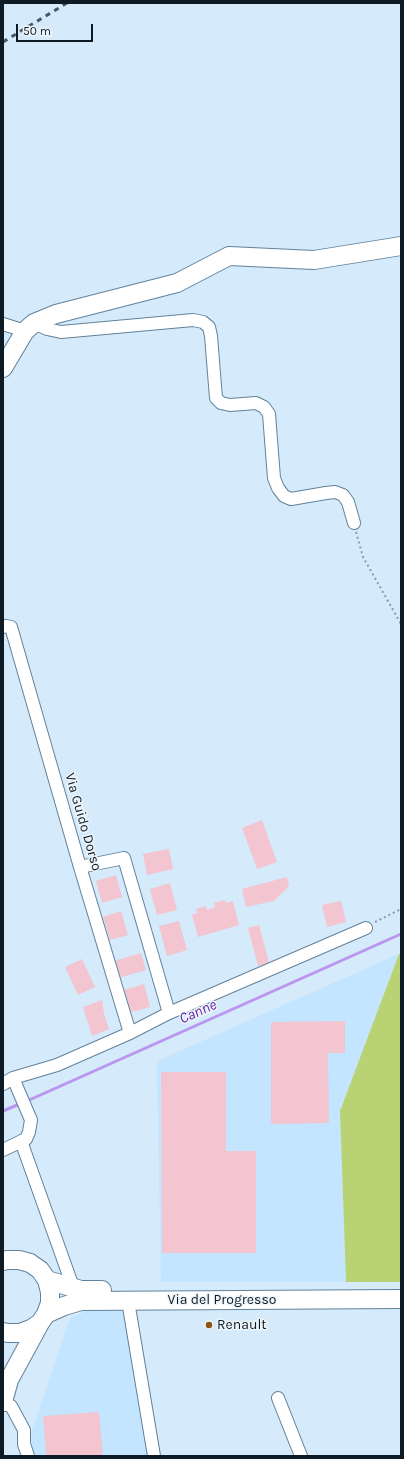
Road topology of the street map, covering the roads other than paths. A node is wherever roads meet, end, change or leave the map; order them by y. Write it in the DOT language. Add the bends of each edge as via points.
graph roads {
  1 [pos="401,246"];
  2 [pos="3,324"];
  3 [pos="30,327"];
  4 [pos="3,368"];
  5 [pos="354,523"];
  6 [pos="3,627"];
  7 [pos="80,867"];
  8 [pos="366,928"];
  9 [pos="169,1013"];
  10 [pos="130,1033"];
  11 [pos="8,1081"];
  12 [pos="21,1141"];
  13 [pos="3,1150"];
  14 [pos="3,1261"];
  15 [pos="47,1280"];
  16 [pos="73,1287"];
  17 [pos="401,1288"];
  18 [pos="401,1299"];
  19 [pos="128,1301"];
  20 [pos="43,1318"];
  21 [pos="3,1332"];
  22 [pos="278,1398"];
  23 [pos="3,1403"];
  24 [pos="28,1456"];
  25 [pos="154,1456"];
  26 [pos="301,1456"];
  1 -- 3 [label="street" via="314,260 229,256 177,283 56,314"];
  2 -- 3 [label="street"];
  3 -- 4 [label="street"];
  3 -- 5 [label="street" via="61,332 193,320 203,322 209,327 211,336 216,398 221,403 230,405 256,403 264,407 269,414 274,478 284,496 292,499 335,492 348,502"];
  6 -- 7 [label="street, Via Guido Dorso" via="11,627"];
  7 -- 9 [label="street" via="124,858"];
  7 -- 10 [label="street, Via Guido Dorso"];
  8 -- 9 [label="street"];
  9 -- 10 [label="street"];
  10 -- 11 [label="street" via="57,1065"];
  11 -- 12 [label="street" via="18,1090 31,1120 26,1139"];
  12 -- 13 [label="street"];
  12 -- 16 [label="street"];
  14 -- 15 [label="street" via="19,1260 30,1263 40,1270"];
  15 -- 16 [label="street, Via del Progresso"];
  15 -- 20 [label="street" via="50,1303"];
  16 -- 17 [label="street, Via del Progresso" via="81,1290"];
  18 -- 19 [label="street, Via del Progresso"];
  19 -- 20 [label="street, Via del Progresso" via="81,1301 64,1306"];
  19 -- 25 [label="street"];
  20 -- 21 [label="street, Via del Progresso" via="31,1329 20,1333"];
  20 -- 23 [label="street" via="9,1380"];
  22 -- 26 [label="street"];
  23 -- 24 [label="street" via="11,1406 24,1430 24,1444"];
}
